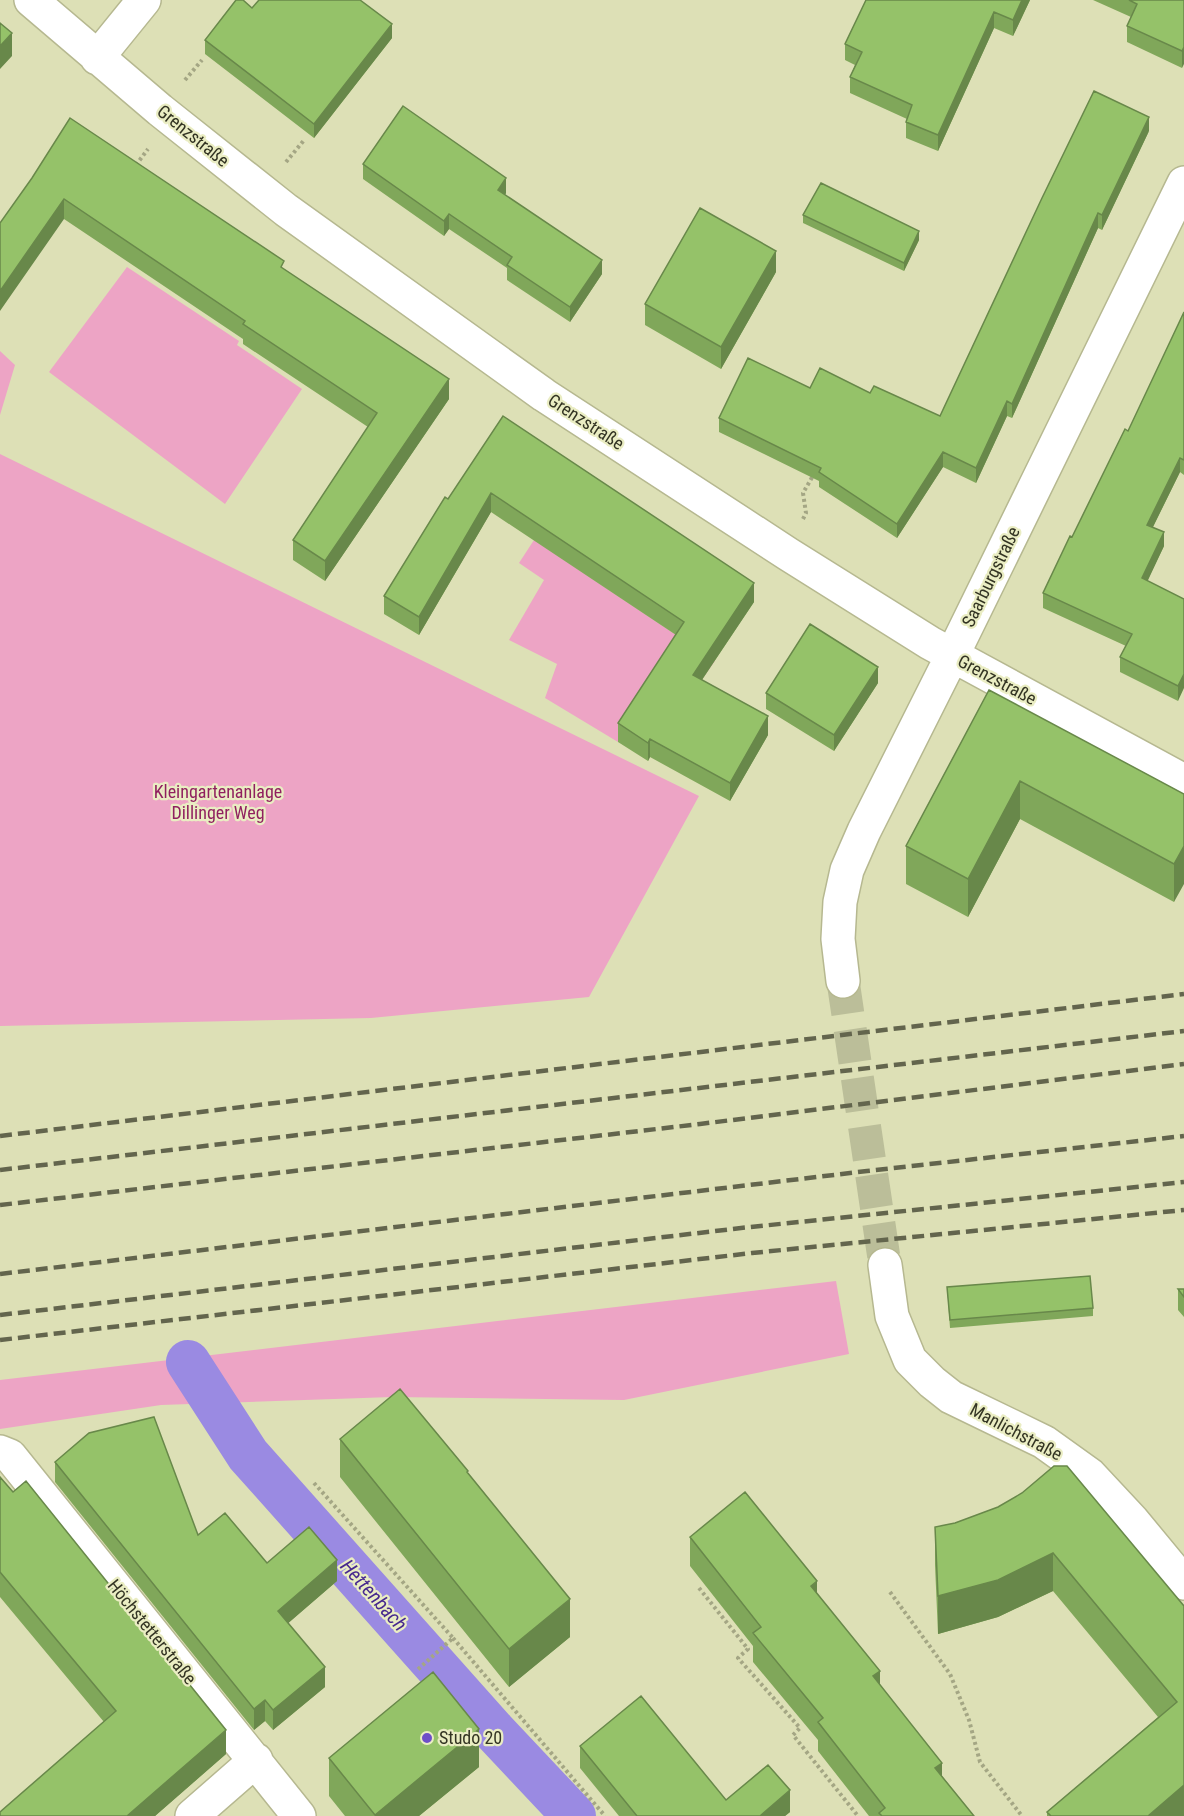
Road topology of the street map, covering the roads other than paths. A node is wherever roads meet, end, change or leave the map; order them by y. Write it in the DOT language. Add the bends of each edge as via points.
graph roads {
  1 [pos="31,0"];
  2 [pos="144,0"];
  3 [pos="97,58"];
  4 [pos="1184,183"];
  5 [pos="952,656"];
  6 [pos="1184,781"];
  7 [pos="843,981"];
  8 [pos="885,1264"];
  9 [pos="0,1452"];
  10 [pos="1184,1582"];
  11 [pos="256,1760"];
  12 [pos="192,1816"];
  13 [pos="299,1816"];
  1 -- 3 [label="street, Grenzstraße"];
  2 -- 3 [label="street"];
  3 -- 5 [label="street, Grenzstraße" via="286,210 544,395"];
  4 -- 5 [label="street, Saarburgstraße"];
  5 -- 6 [label="street, Grenzstraße"];
  5 -- 7 [label="street, Saarburgstraße" via="847,870 838,939"];
  8 -- 10 [label="street, Manlichstraße" via="892,1316 910,1360 951,1397 1044,1443 1090,1475"];
  9 -- 11 [label="street, Höchstetterstraße" via="10,1456"];
  11 -- 12 [label="street"];
  11 -- 13 [label="street, Höchstetterstraße"];
}
